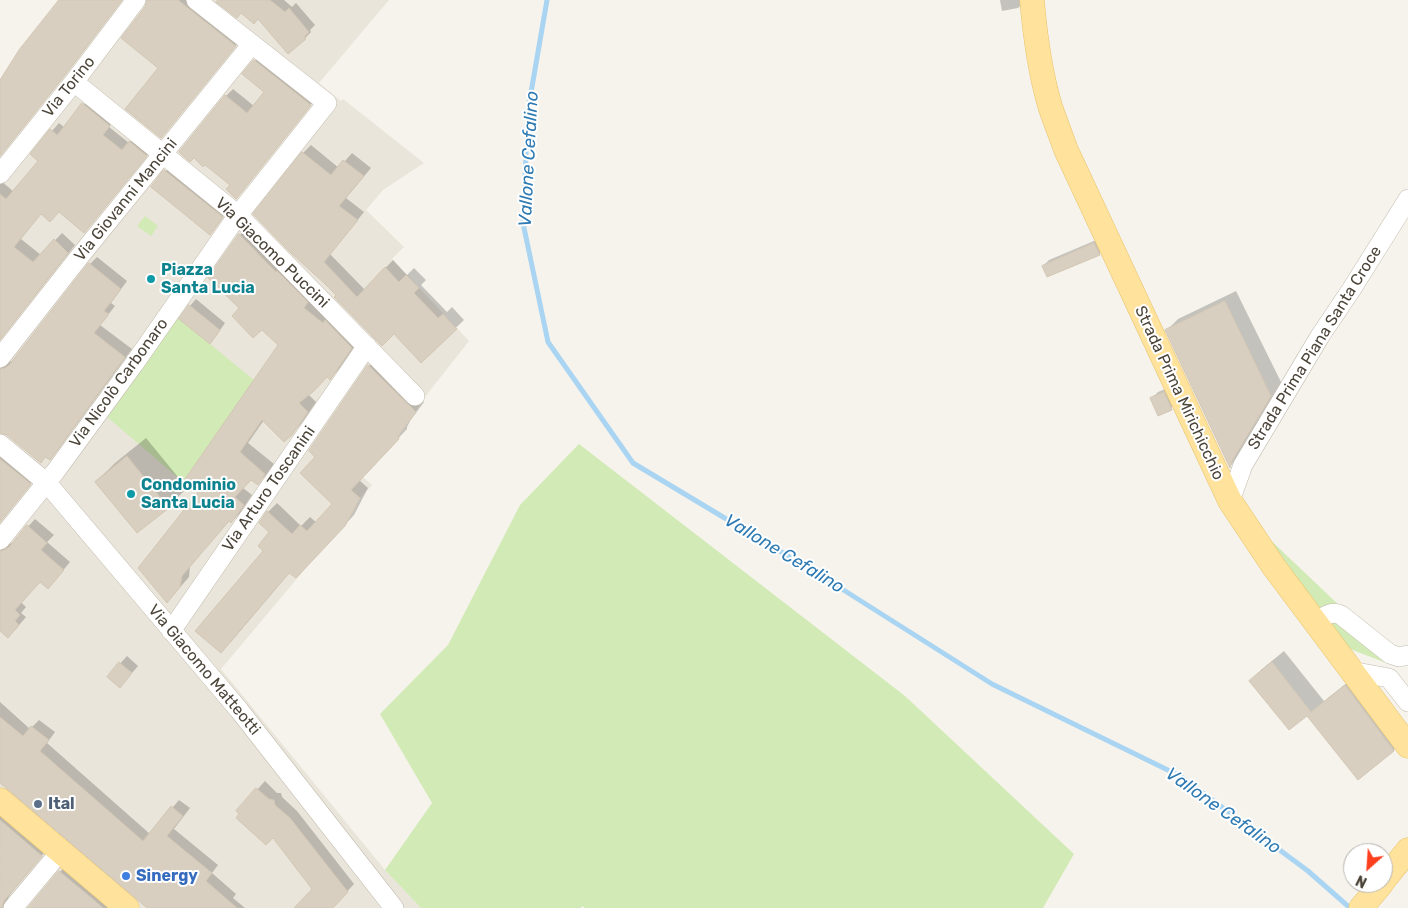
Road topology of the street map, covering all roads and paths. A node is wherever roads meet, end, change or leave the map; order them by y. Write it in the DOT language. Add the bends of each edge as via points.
graph roads {
  1 [pos="136,0"];
  2 [pos="196,0"];
  3 [pos="1032,0"];
  4 [pos="252,44"];
  5 [pos="74,82"];
  6 [pos="163,154"];
  7 [pos="0,174"];
  8 [pos="1408,199"];
  9 [pos="238,216"];
  10 [pos="366,346"];
  11 [pos="0,358"];
  12 [pos="415,396"];
  13 [pos="0,444"];
  14 [pos="47,483"];
  15 [pos="1230,501"];
  16 [pos="0,540"];
  17 [pos="1315,622"];
  18 [pos="171,631"];
  19 [pos="1408,655"];
  20 [pos="1352,671"];
  21 [pos="1408,702"];
  22 [pos="1406,739"];
  23 [pos="0,800"];
  24 [pos="1408,850"];
  25 [pos="60,852"];
  26 [pos="1393,869"];
  27 [pos="1374,893"];
  28 [pos="13,908"];
  29 [pos="127,908"];
  30 [pos="394,908"];
  31 [pos="1361,908"];
  1 -- 5 [label="street, Via Torino"];
  2 -- 4 [label="street"];
  3 -- 15 [label="main road, Strada Prima Mirichicchio" via="1040,63 1050,106 1066,150"];
  4 -- 6 [label="street, Via Giovanni Mancini"];
  4 -- 9 [label="street, Via Nicolò Carbonaro" via="327,103"];
  5 -- 6 [label="street, Via Giacomo Puccini"];
  5 -- 7 [label="street, Via Torino"];
  6 -- 9 [label="street, Via Giacomo Puccini"];
  6 -- 11 [label="street, Via Giovanni Mancini"];
  8 -- 15 [label="street, Strada Prima Piana Santa Croce" via="1320,336 1244,464"];
  9 -- 10 [label="street, Via Giacomo Puccini"];
  9 -- 14 [label="street, Via Nicolò Carbonaro"];
  10 -- 12 [label="street, Via Giacomo Puccini"];
  10 -- 18 [label="street, Via Arturo Toscanini"];
  13 -- 14 [label="street, Via Giacomo Matteotti"];
  14 -- 16 [label="street, Via Nicolò Carbonaro"];
  14 -- 18 [label="street, Via Giacomo Matteotti"];
  15 -- 17 [label="main road, Strada Prima Mirichicchio"];
  17 -- 19 [label="street" via="1335,612 1390,654"];
  17 -- 20 [label="main road, Strada Prima Mirichicchio"];
  18 -- 30 [label="street, Via Giacomo Matteotti" via="239,710"];
  20 -- 21 [label="street" via="1389,678"];
  20 -- 22 [label="main road, Strada Prima Mirichicchio"];
  23 -- 25 [label="main road"];
  24 -- 26 [label="main road"];
  25 -- 28 [label="street"];
  25 -- 29 [label="main road"];
  27 -- 31 [label="main road"];
}
